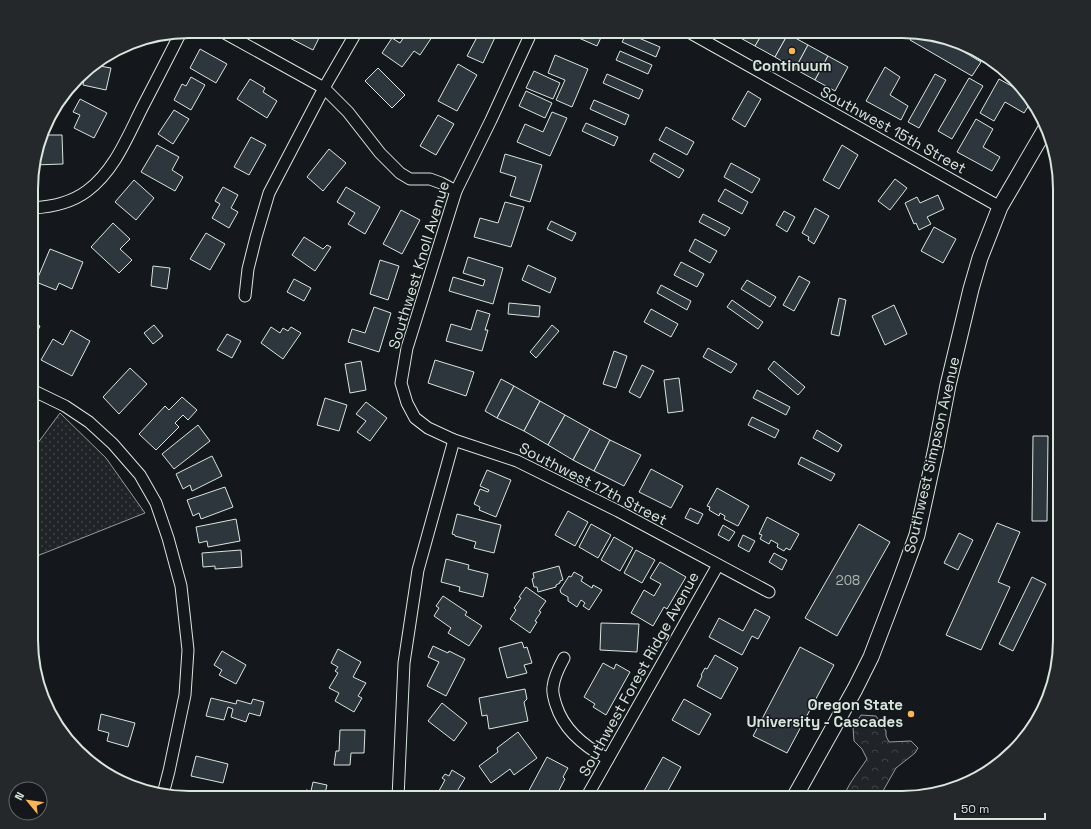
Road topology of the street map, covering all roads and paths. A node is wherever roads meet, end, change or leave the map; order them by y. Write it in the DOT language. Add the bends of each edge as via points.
graph roads {
  1 [pos="178,38"];
  2 [pos="234,38"];
  3 [pos="353,38"];
  4 [pos="529,38"];
  5 [pos="699,38"];
  6 [pos="324,88"];
  7 [pos="1043,133"];
  8 [pos="456,190"];
  9 [pos="1000,207"];
  10 [pos="38,208"];
  11 [pos="246,296"];
  12 [pos="38,393"];
  13 [pos="407,403"];
  14 [pos="454,440"];
  15 [pos="718,565"];
  16 [pos="768,592"];
  17 [pos="564,658"];
  18 [pos="608,759"];
  19 [pos="164,789"];
  20 [pos="398,791"];
  21 [pos="590,791"];
  22 [pos="798,791"];
  1 -- 10 [label="street" via="120,151 104,175 86,192 64,204"];
  2 -- 6 [label="street"];
  3 -- 6 [label="street"];
  4 -- 8 [label="street, Southwest Knoll Avenue"];
  5 -- 9 [label="street, Southwest 15th Street"];
  6 -- 8 [label="street" via="400,173 410,179 430,180"];
  6 -- 11 [label="street" via="269,193 248,269"];
  7 -- 9 [label="street, Southwest Simpson Avenue"];
  8 -- 13 [label="street, Southwest Knoll Avenue" via="407,348 402,383"];
  9 -- 22 [label="street, Southwest Simpson Avenue" via="970,289 917,535 905,570 871,657"];
  12 -- 19 [label="street" via="90,422 114,444 140,474 156,503 168,538 181,586 188,650 185,695"];
  13 -- 14 [label="street, Southwest 17th Street" via="415,418 428,428"];
  14 -- 15 [label="street, Southwest 17th Street" via="517,461 618,511"];
  14 -- 20 [label="street" via="418,570 404,663"];
  15 -- 16 [label="street, Southwest 17th Street"];
  15 -- 18 [label="street, Southwest Forest Ridge Avenue"];
  17 -- 18 [label="street" via="553,687 559,713 576,738"];
  18 -- 21 [label="street, Southwest Forest Ridge Avenue"];
}
